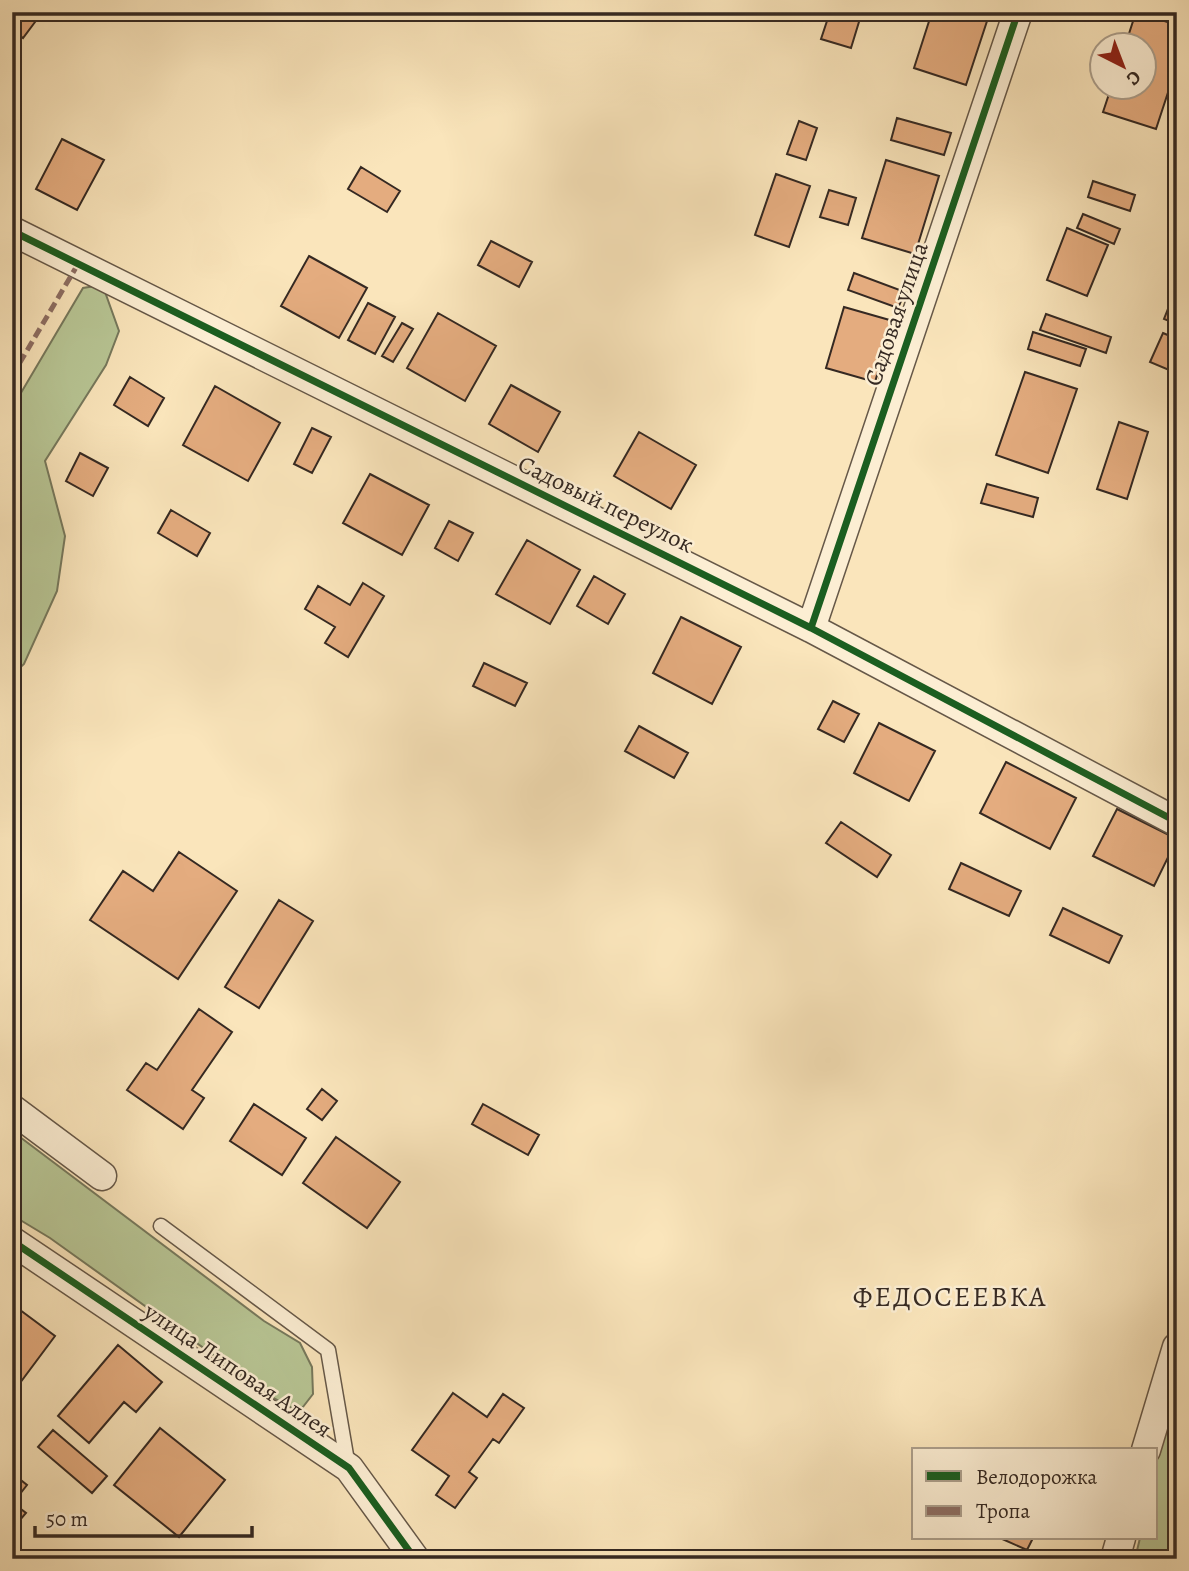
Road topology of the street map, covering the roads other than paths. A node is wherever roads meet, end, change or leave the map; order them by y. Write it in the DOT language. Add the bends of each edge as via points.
graph roads {
  1 [pos="1018,12"];
  2 [pos="12,232"];
  3 [pos="811,628"];
  4 [pos="1177,822"];
  5 [pos="12,1109"];
  6 [pos="102,1176"];
  7 [pos="161,1226"];
  8 [pos="12,1241"];
  9 [pos="1177,1347"];
  10 [pos="1147,1448"];
  11 [pos="349,1468"];
  12 [pos="1120,1540"];
  13 [pos="415,1559"];
  14 [pos="1115,1559"];
  1 -- 3 [label="street, Садовая улица"];
  2 -- 3 [label="street, Садовый переулок"];
  3 -- 4 [label="street, Садовый переулок"];
  5 -- 6 [label="street"];
  7 -- 11 [label="lane" via="328,1350"];
  8 -- 11 [label="street, улица Липовая Аллея"];
  9 -- 10 [label="street"];
  11 -- 13 [label="street, улица Липовая Аллея"];
  12 -- 14 [label="street"];
}
